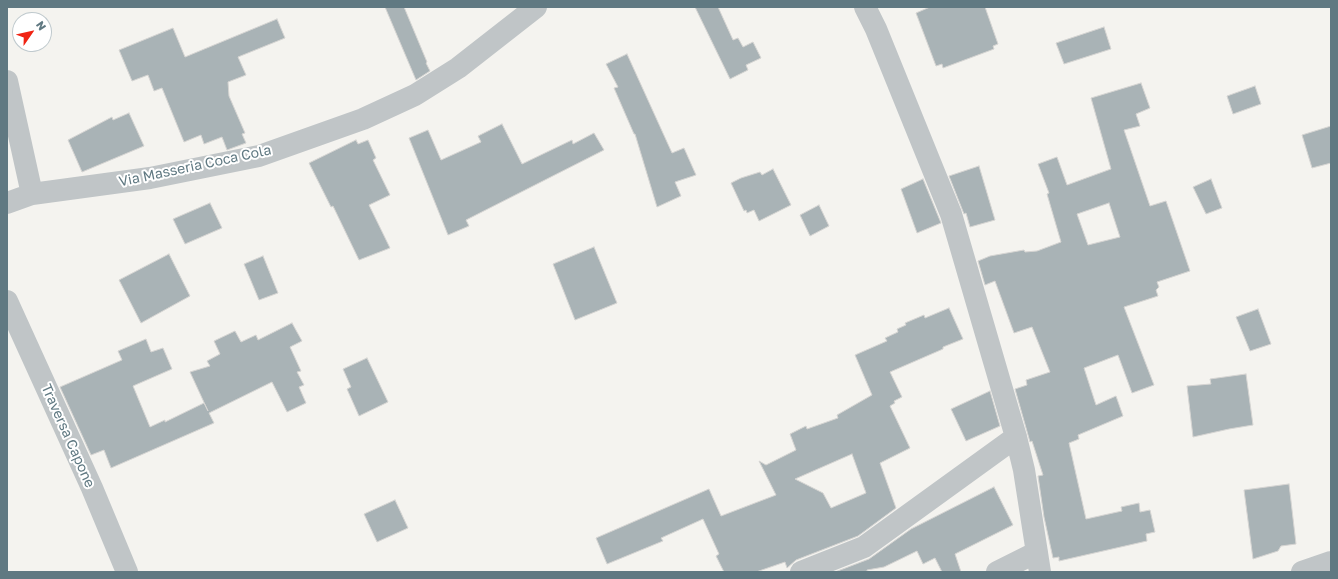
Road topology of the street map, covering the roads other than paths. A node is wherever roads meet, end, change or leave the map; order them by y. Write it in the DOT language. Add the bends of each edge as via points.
graph roads {
  1 [pos="536,7"];
  2 [pos="865,7"];
  3 [pos="7,81"];
  4 [pos="32,194"];
  5 [pos="7,203"];
  6 [pos="7,301"];
  7 [pos="1016,437"];
  8 [pos="1039,562"];
  9 [pos="1331,562"];
  10 [pos="127,572"];
  11 [pos="801,572"];
  12 [pos="997,572"];
  13 [pos="1302,572"];
  1 -- 4 [label="street, Via Masseria Coca Cola" via="458,68 414,95 363,119 259,156 150,178"];
  2 -- 7 [label="street" via="951,214"];
  3 -- 4 [label="street"];
  4 -- 5 [label="street, Via Masseria Coca Cola"];
  6 -- 10 [label="street, Traversa Capone" via="92,488"];
  7 -- 8 [label="street"];
  7 -- 11 [label="street" via="864,547"];
  8 -- 12 [label="street"];
  9 -- 13 [label="street"];
}
